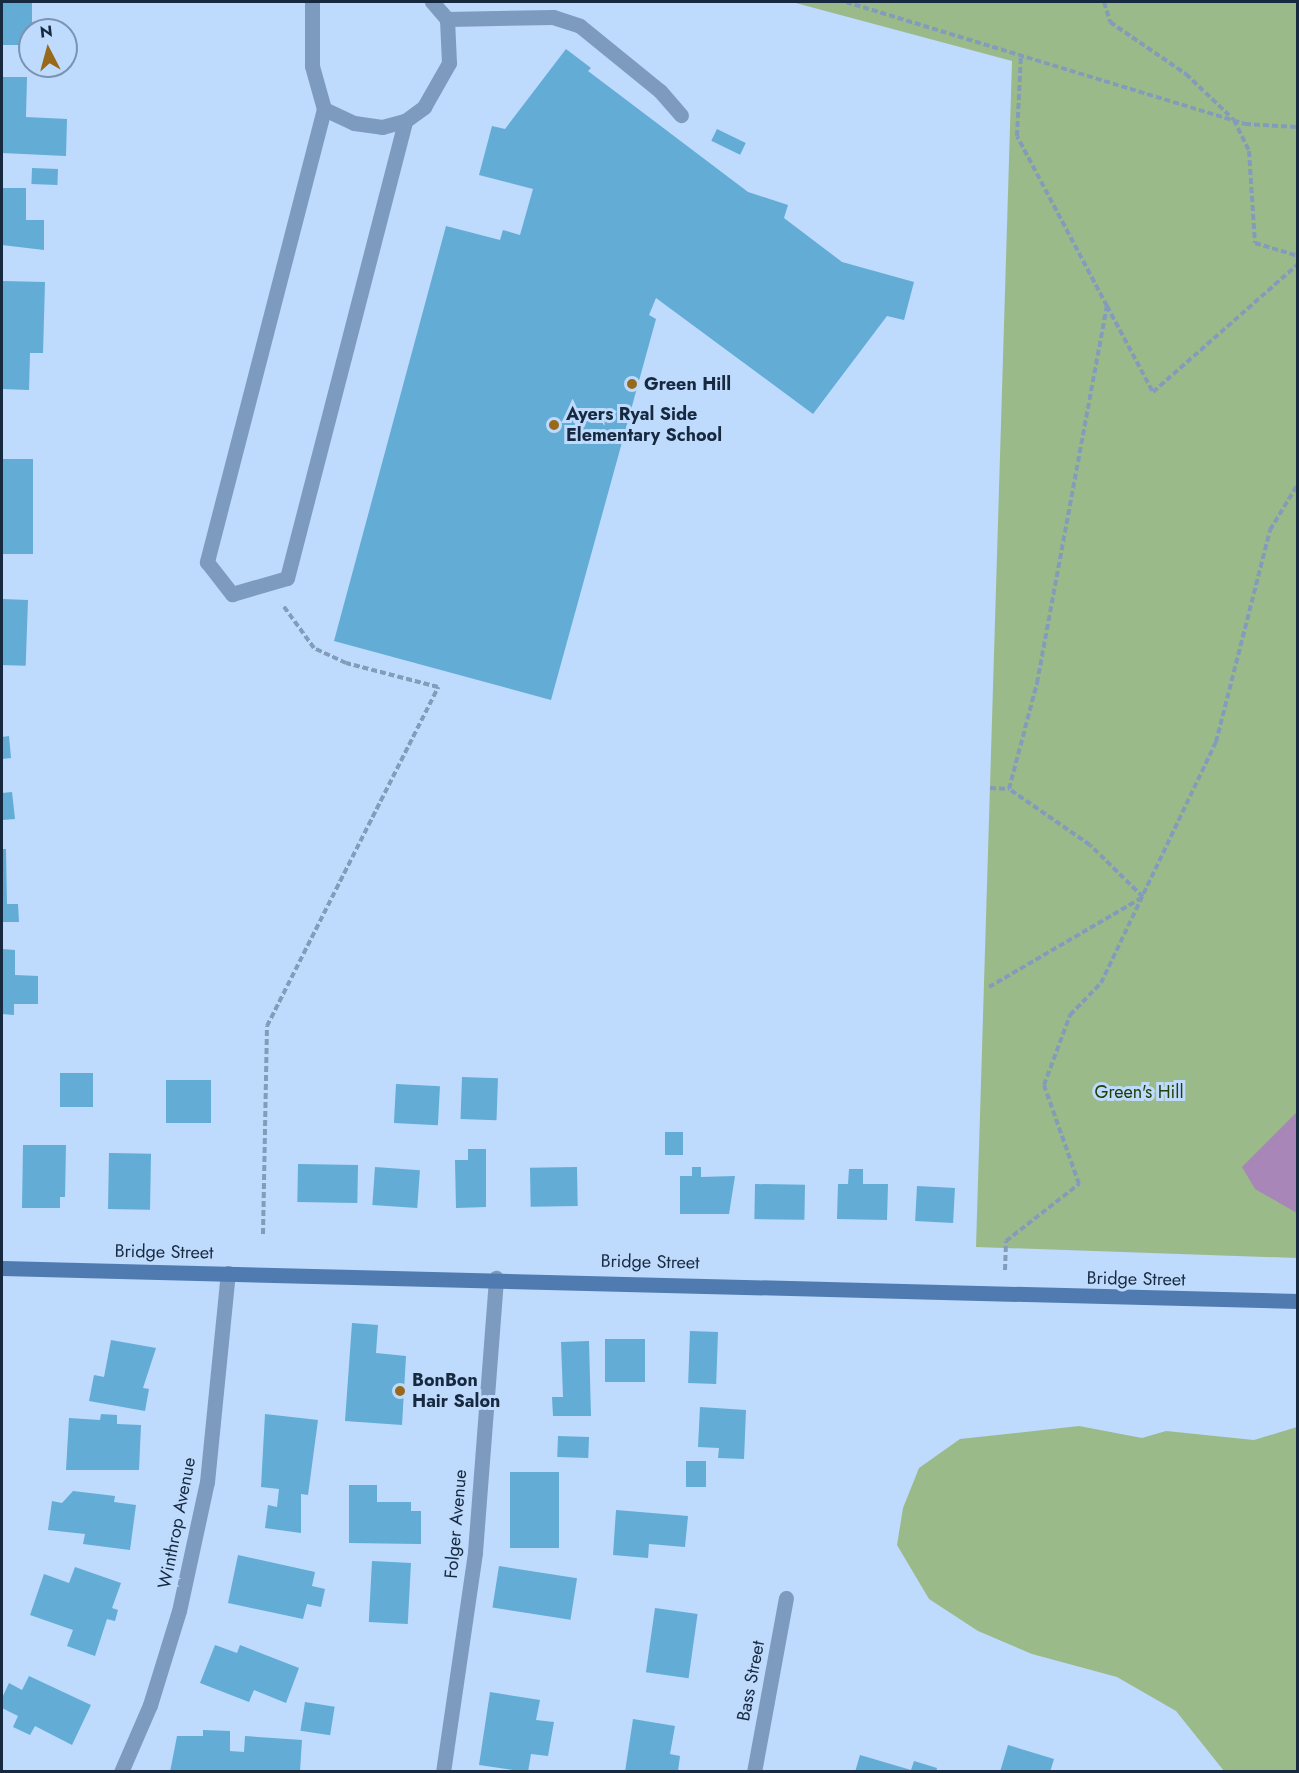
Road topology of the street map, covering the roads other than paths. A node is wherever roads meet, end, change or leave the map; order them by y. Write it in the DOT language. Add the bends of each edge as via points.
graph roads {
  1 [pos="312,2"];
  2 [pos="432,2"];
  3 [pos="447,19"];
  4 [pos="324,109"];
  5 [pos="681,115"];
  6 [pos="405,121"];
  7 [pos="2,1268"];
  8 [pos="228,1273"];
  9 [pos="495,1278"];
  10 [pos="1298,1301"];
  11 [pos="786,1598"];
  12 [pos="122,1772"];
  13 [pos="443,1772"];
  14 [pos="754,1772"];
  1 -- 4 [label="street" via="312,66"];
  2 -- 3 [label="street"];
  3 -- 5 [label="street" via="553,17 580,26 660,91"];
  3 -- 6 [label="street" via="450,63 424,107"];
  4 -- 6 [label="street" via="354,123 382,127"];
  4 -- 6 [label="street" via="207,562 232,594 287,578"];
  7 -- 8 [label="main road, Bridge Street"];
  8 -- 9 [label="main road, Bridge Street"];
  8 -- 12 [label="street, Winthrop Avenue" via="207,1482 179,1611 150,1705"];
  9 -- 10 [label="main road, Bridge Street"];
  9 -- 13 [label="street, Folger Avenue" via="475,1552"];
  11 -- 14 [label="street, Bass Street"];
}
